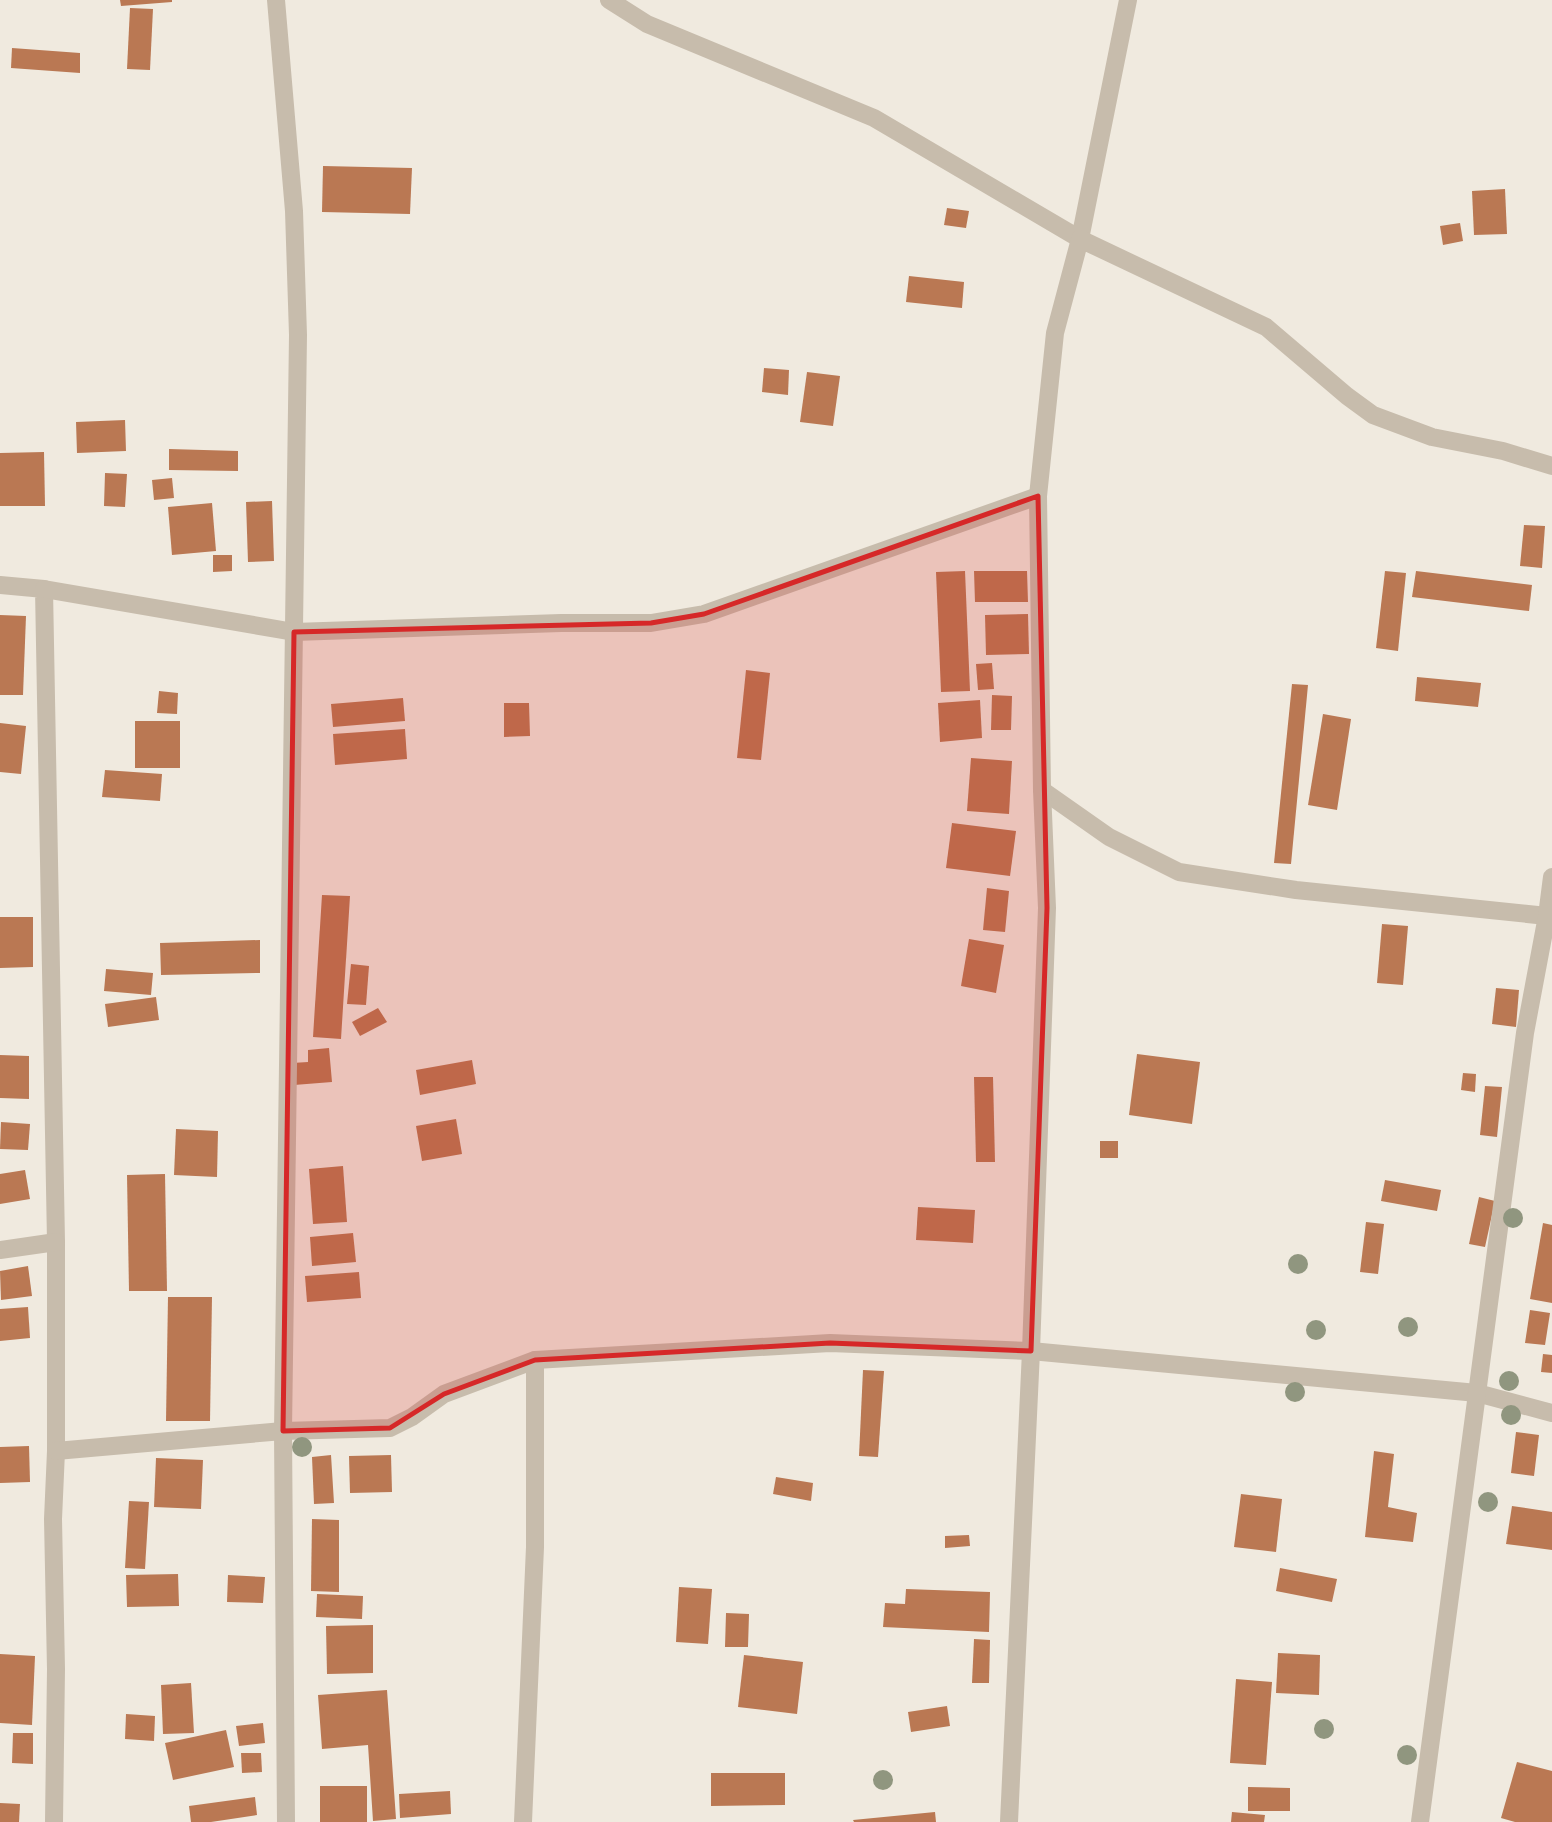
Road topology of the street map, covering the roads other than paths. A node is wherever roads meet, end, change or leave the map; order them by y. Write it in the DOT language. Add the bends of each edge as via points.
graph roads {
  1 [pos="276,0"];
  2 [pos="609,0"];
  3 [pos="1128,0"];
  4 [pos="1080,239"];
  5 [pos="1552,466"];
  6 [pos="1038,496"];
  7 [pos="0,585"];
  8 [pos="44,589"];
  9 [pos="294,632"];
  10 [pos="1042,790"];
  11 [pos="1552,877"];
  12 [pos="1547,916"];
  13 [pos="56,1242"];
  14 [pos="0,1250"];
  15 [pos="1031,1351"];
  16 [pos="535,1360"];
  17 [pos="1477,1393"];
  18 [pos="1552,1413"];
  19 [pos="283,1432"];
  20 [pos="56,1451"];
  21 [pos="54,1822"];
  22 [pos="285,1822"];
  23 [pos="523,1822"];
  24 [pos="1009,1822"];
  25 [pos="1420,1822"];
  1 -- 9 [label="street" via="294,211 298,335"];
  2 -- 4 [label="street" via="647,23 873,118"];
  3 -- 4 [label="street"];
  4 -- 5 [label="street" via="1266,327 1373,415 1432,437"];
  4 -- 6 [label="street" via="1055,333"];
  6 -- 9 [label="street" via="704,614 651,623"];
  6 -- 10 [label="street"];
  7 -- 8 [label="street"];
  8 -- 9 [label="street"];
  8 -- 13 [label="street"];
  9 -- 19 [label="street"];
  10 -- 12 [label="street" via="1109,837 1179,873"];
  10 -- 15 [label="street" via="1047,908"];
  11 -- 12 [label="street"];
  12 -- 17 [label="street" via="1525,1033"];
  13 -- 14 [label="street"];
  13 -- 20 [label="street"];
  15 -- 16 [label="street" via="830,1343"];
  15 -- 17 [label="street"];
  15 -- 24 [label="street"];
  16 -- 19 [label="street" via="444,1394 390,1428"];
  16 -- 23 [label="street" via="535,1547"];
  17 -- 18 [label="street"];
  17 -- 25 [label="street"];
  19 -- 20 [label="street"];
  19 -- 22 [label="street"];
  20 -- 21 [label="street"];
}
